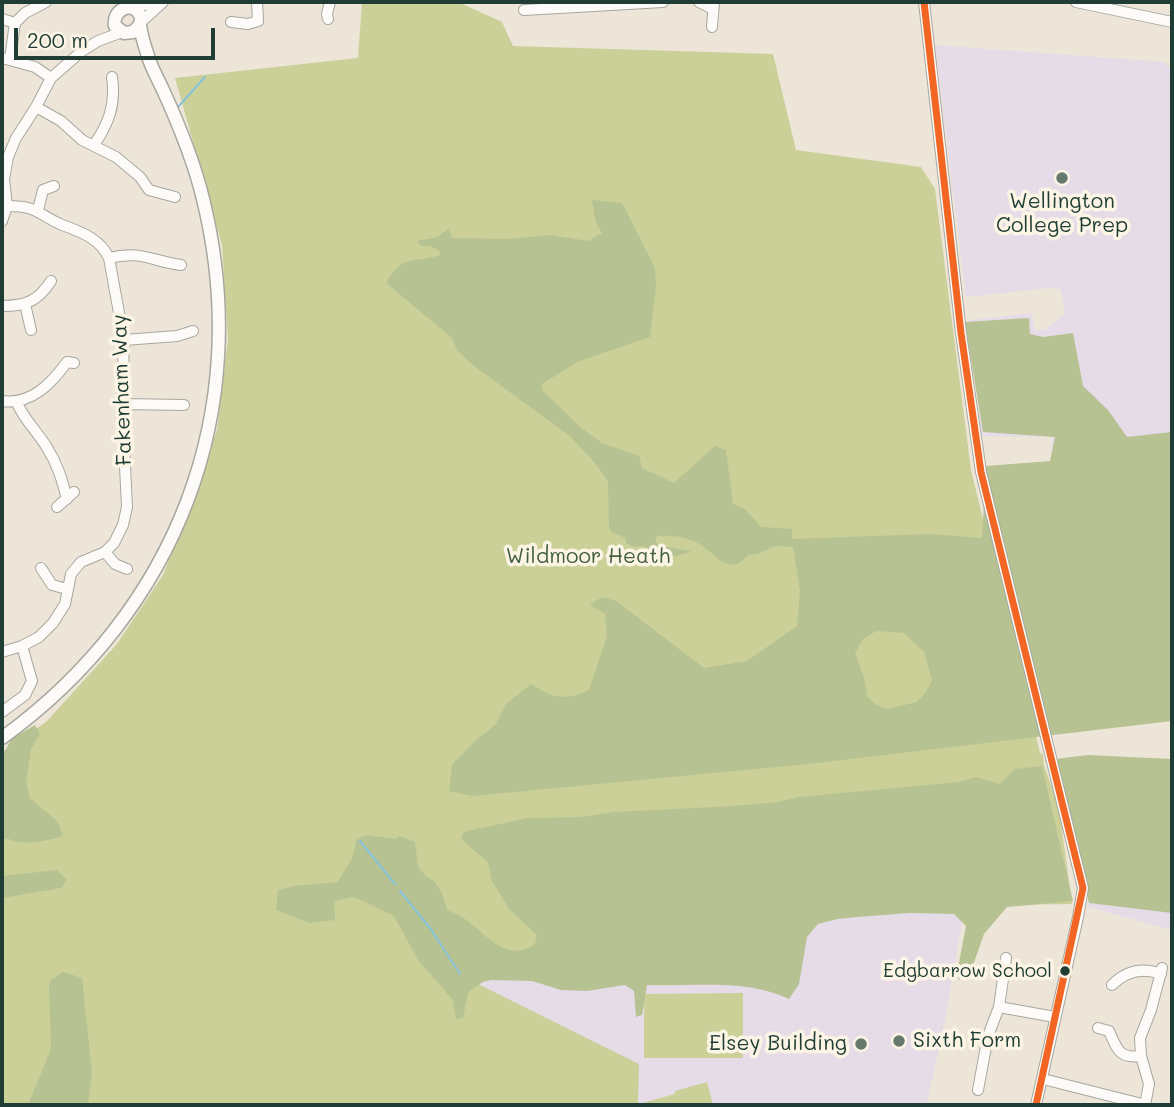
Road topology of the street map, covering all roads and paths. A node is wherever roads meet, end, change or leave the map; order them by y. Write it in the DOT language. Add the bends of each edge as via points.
graph roads {
  1 [pos="46,2"];
  2 [pos="110,2"];
  3 [pos="157,2"];
  4 [pos="163,2"];
  5 [pos="257,2"];
  6 [pos="330,2"];
  7 [pos="663,2"];
  8 [pos="700,2"];
  9 [pos="923,2"];
  10 [pos="1076,2"];
  11 [pos="580,4"];
  12 [pos="127,5"];
  13 [pos="713,5"];
  14 [pos="523,10"];
  15 [pos="2,19"];
  16 [pos="328,19"];
  17 [pos="231,22"];
  18 [pos="1172,22"];
  19 [pos="15,23"];
  20 [pos="140,23"];
  21 [pos="119,26"];
  22 [pos="712,26"];
  23 [pos="148,57"];
  24 [pos="6,59"];
  25 [pos="112,77"];
  26 [pos="51,78"];
  27 [pos="36,107"];
  28 [pos="94,145"];
  29 [pos="5,157"];
  30 [pos="54,186"];
  31 [pos="175,197"];
  32 [pos="8,206"];
  33 [pos="38,210"];
  34 [pos="2,220"];
  35 [pos="109,258"];
  36 [pos="181,265"];
  37 [pos="51,281"];
  38 [pos="25,304"];
  39 [pos="2,306"];
  40 [pos="31,330"];
  41 [pos="193,331"];
  42 [pos="124,340"];
  43 [pos="74,363"];
  44 [pos="2,401"];
  45 [pos="17,403"];
  46 [pos="122,404"];
  47 [pos="184,405"];
  48 [pos="57,507"];
  49 [pos="105,552"];
  50 [pos="41,568"];
  51 [pos="127,569"];
  52 [pos="67,589"];
  53 [pos="22,646"];
  54 [pos="2,652"];
  55 [pos="2,712"];
  56 [pos="2,738"];
  57 [pos="1006,958"];
  58 [pos="1112,985"];
  59 [pos="999,1007"];
  60 [pos="1055,1017"];
  61 [pos="1098,1028"];
  62 [pos="1141,1056"];
  63 [pos="1043,1079"];
  64 [pos="978,1090"];
  65 [pos="1036,1105"];
  66 [pos="1146,1105"];
  1 -- 19 [label="street"];
  2 -- 21 [label="main road"];
  3 -- 12 [label="street"];
  4 -- 20 [label="street"];
  5 -- 17 [label="street" via="258,21"];
  6 -- 16 [label="street"];
  7 -- 11 [label="street"];
  8 -- 13 [label="street"];
  9 -- 60 [label="street" via="979,463 1082,895"];
  10 -- 18 [label="street"];
  11 -- 14 [label="street"];
  12 -- 20 [label="main road" via="139,13"];
  12 -- 21 [label="main road" via="119,10"];
  13 -- 22 [label="street"];
  15 -- 19 [label="street"];
  19 -- 24 [label="street"];
  20 -- 21 [label="main road" via="135,31"];
  20 -- 23 [label="main road"];
  21 -- 23 [label="main road"];
  21 -- 26 [label="street"];
  23 -- 56 [label="main road" via="194,165 212,241 219,354 206,439 179,521 131,608 79,673"];
  24 -- 26 [label="street" via="35,66"];
  25 -- 28 [label="street" via="110,117"];
  26 -- 27 [label="street"];
  27 -- 28 [label="street"];
  27 -- 29 [label="street"];
  28 -- 31 [label="street" via="130,167 149,190"];
  29 -- 32 [label="street"];
  30 -- 33 [label="street" via="43,190"];
  32 -- 33 [label="street"];
  32 -- 34 [label="street"];
  33 -- 35 [label="street" via="95,240"];
  35 -- 36 [label="street" via="146,255"];
  35 -- 42 [label="street, Fakenham Way"];
  37 -- 38 [label="street" via="42,294"];
  38 -- 39 [label="street"];
  38 -- 40 [label="street"];
  41 -- 42 [label="street"];
  42 -- 46 [label="street, Fakenham Way"];
  43 -- 45 [label="street" via="67,362 52,383"];
  44 -- 45 [label="street"];
  45 -- 48 [label="street" via="23,418 45,443 71,496"];
  46 -- 47 [label="street"];
  46 -- 49 [label="street, Fakenham Way" via="127,508 123,525"];
  49 -- 51 [label="street"];
  49 -- 52 [label="street, Fakenham Way" via="81,562"];
  50 -- 52 [label="street" via="52,585"];
  52 -- 53 [label="street, Fakenham Way" via="65,604 53,623"];
  53 -- 54 [label="street, Fakenham Way"];
  53 -- 55 [label="street" via="32,681 25,695"];
  57 -- 59 [label="street"];
  58 -- 62 [label="street" via="1129,972 1162,971 1140,1038"];
  59 -- 60 [label="street"];
  59 -- 64 [label="street" via="988,1036"];
  60 -- 63 [label="street"];
  61 -- 62 [label="street" via="1109,1031 1120,1053 1128,1058"];
  62 -- 66 [label="street" via="1149,1084"];
  63 -- 65 [label="street"];
  63 -- 66 [label="street"];
}
